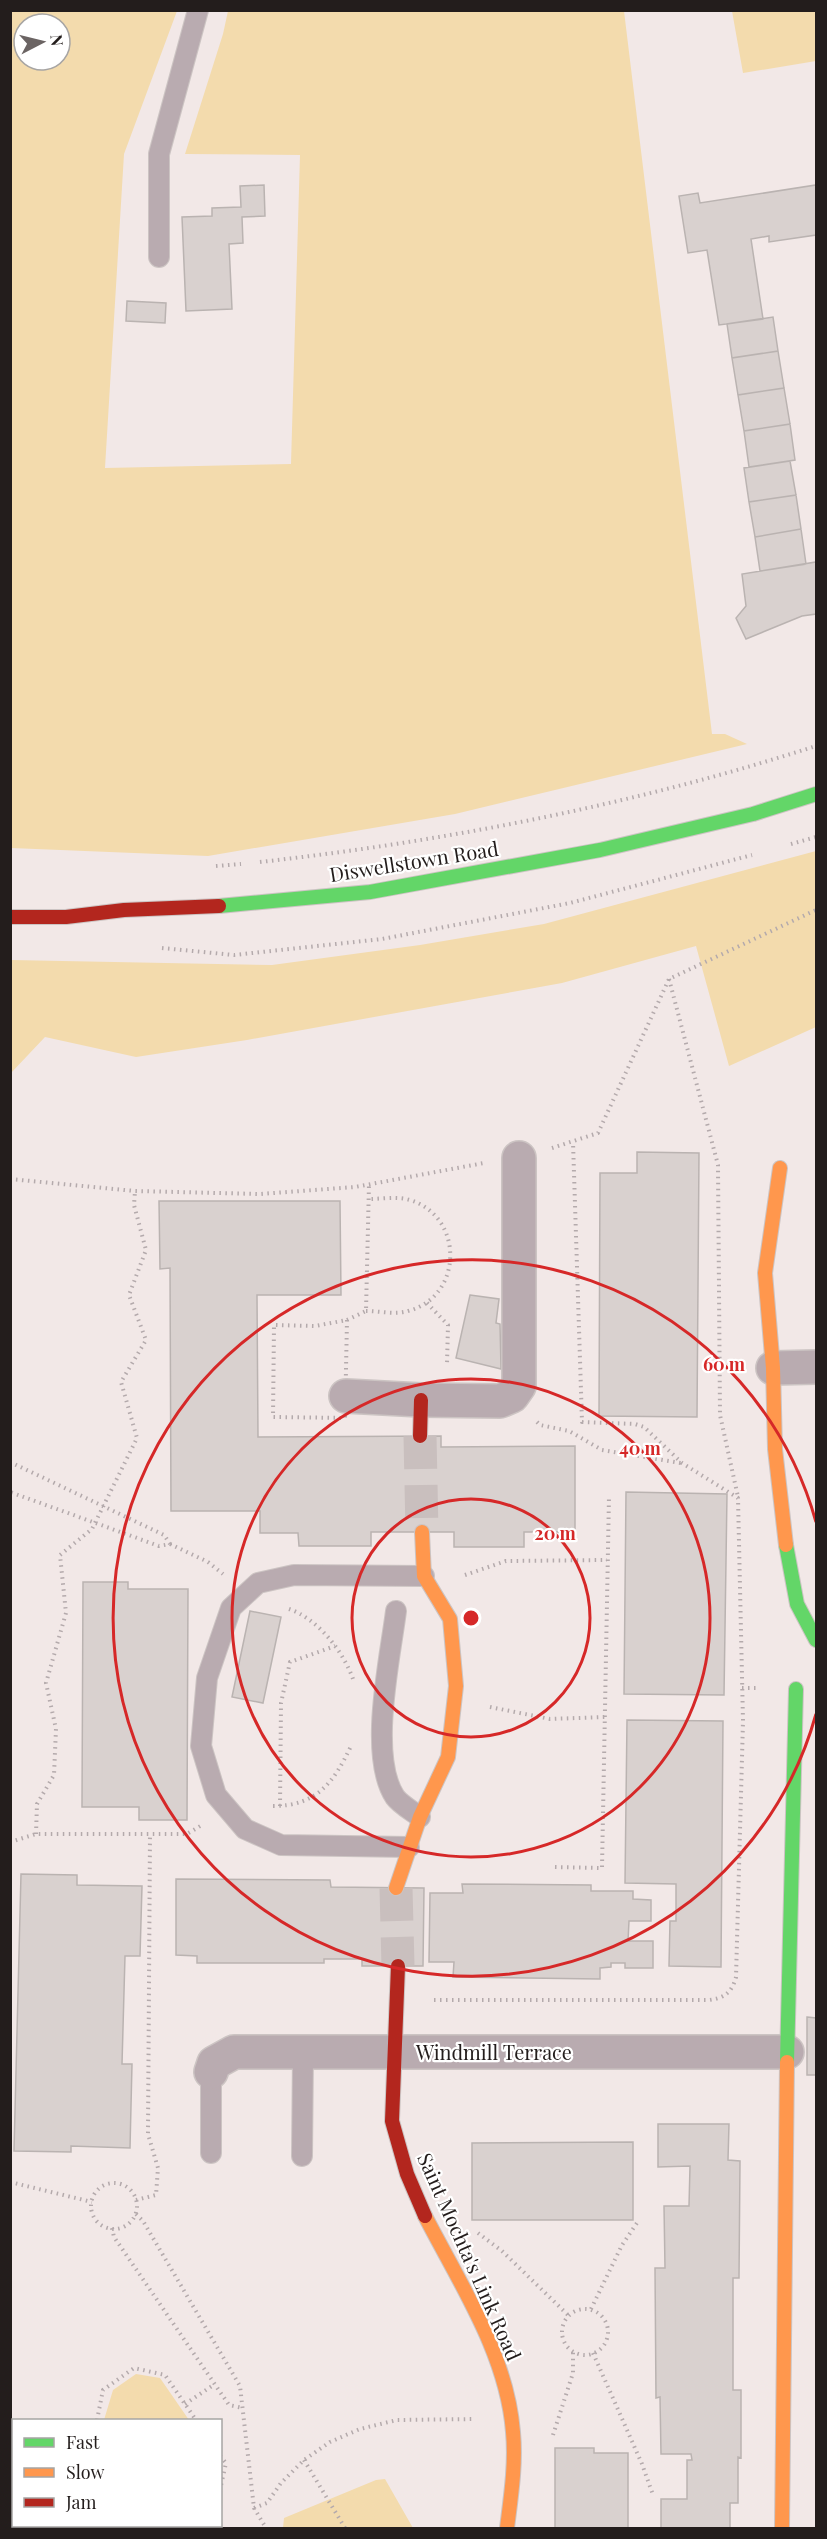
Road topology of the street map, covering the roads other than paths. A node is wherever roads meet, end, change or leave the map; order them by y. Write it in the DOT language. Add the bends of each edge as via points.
graph roads {
  1 [pos="198,10"];
  2 [pos="159,257"];
  3 [pos="816,794"];
  4 [pos="10,917"];
  5 [pos="519,1158"];
  6 [pos="780,1168"];
  7 [pos="816,1367"];
  8 [pos="773,1368"];
  9 [pos="346,1396"];
  10 [pos="434,1400"];
  11 [pos="420,1436"];
  12 [pos="422,1532"];
  13 [pos="427,1582"];
  14 [pos="396,1611"];
  15 [pos="816,1637"];
  16 [pos="796,1689"];
  17 [pos="420,1817"];
  18 [pos="409,1847"];
  19 [pos="396,1888"];
  20 [pos="398,1966"];
  21 [pos="787,2052"];
  22 [pos="303,2053"];
  23 [pos="393,2054"];
  24 [pos="211,2072"];
  25 [pos="211,2153"];
  26 [pos="302,2156"];
  27 [pos="507,2529"];
  28 [pos="782,2529"];
  1 -- 2 [label="lane" via="159,154"];
  3 -- 4 [label="street, Diswellstown Road" via="753,814 600,850 370,892 66,917"];
  5 -- 10 [label="street" via="519,1386 512,1396 501,1401"];
  6 -- 8 [label="street" via="765,1273"];
  7 -- 8 [label="street"];
  8 -- 15 [label="street" via="775,1449 788,1564 797,1604"];
  9 -- 10 [label="street"];
  10 -- 11 [label="street"];
  12 -- 13 [label="street"];
  13 -- 17 [label="street" via="450,1619 456,1686 448,1757"];
  13 -- 18 [label="lane" via="294,1575 258,1583 231,1608 207,1678 201,1746 216,1795 245,1829 280,1845"];
  14 -- 17 [label="lane" via="383,1712 383,1769 395,1798"];
  16 -- 21 [label="street"];
  17 -- 18 [label="street"];
  18 -- 19 [label="street"];
  20 -- 23 [label="street, Saint Mochta's Link Road"];
  21 -- 23 [label="street, Windmill Terrace"];
  21 -- 28 [label="street"];
  22 -- 23 [label="street, Windmill Terrace"];
  22 -- 24 [label="street, Windmill Terrace" via="234,2052 214,2063"];
  22 -- 26 [label="lane"];
  23 -- 27 [label="street, Saint Mochta's Link Road" via="391,2104 395,2139 430,2227 482,2325 513,2420 514,2457"];
  24 -- 25 [label="lane"];
}
